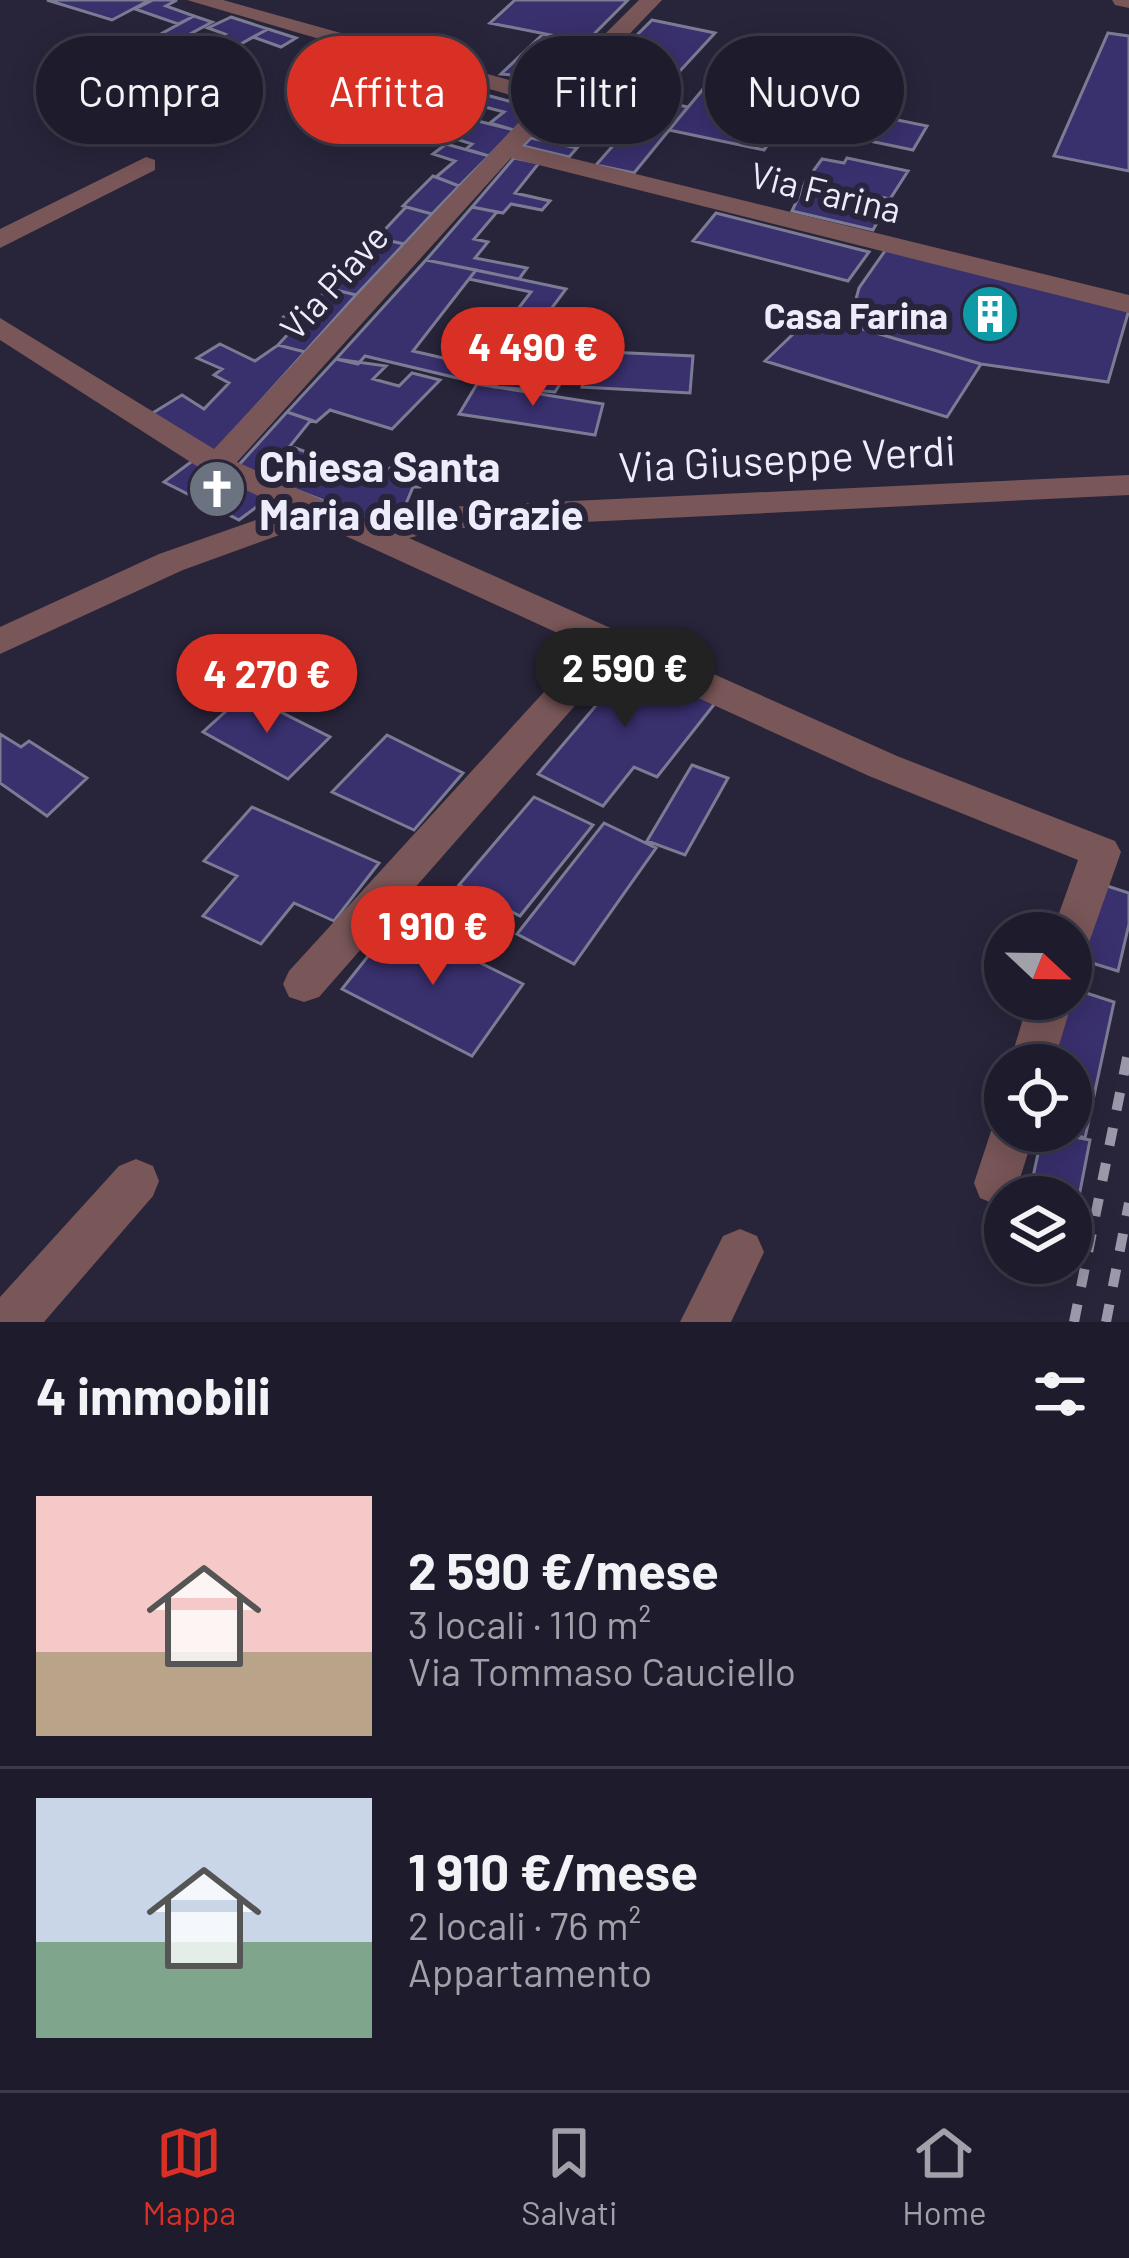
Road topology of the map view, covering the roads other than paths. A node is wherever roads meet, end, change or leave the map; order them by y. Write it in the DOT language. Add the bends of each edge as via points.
graph roads {
  1 [pos="198,0"];
  2 [pos="651,0"];
  3 [pos="616,36"];
  4 [pos="511,88"];
  5 [pos="511,143"];
  6 [pos="505,149"];
  7 [pos="146,165"];
  8 [pos="0,240"];
  9 [pos="1129,304"];
  10 [pos="0,327"];
  11 [pos="217,465"];
  12 [pos="1129,485"];
  13 [pos="314,511"];
  14 [pos="380,535"];
  15 [pos="611,641"];
  16 [pos="0,642"];
  17 [pos="1080,912"];
  18 [pos="304,984"];
  19 [pos="136,1181"];
  20 [pos="740,1252"];
  21 [pos="11,1322"];
  22 [pos="705,1322"];
  1 -- 4 [label="street"];
  2 -- 3 [label="street, Via Piave"];
  5 -- 6 [label="street, Via Piave"];
  6 -- 9 [label="street, Via Farina"];
  6 -- 11 [label="street, Via Piave"];
  7 -- 8 [label="street"];
  10 -- 11 [label="street"];
  11 -- 13 [label="street"];
  12 -- 14 [label="street, Via Giuseppe Verdi" via="445,518"];
  13 -- 14 [label="street"];
  13 -- 16 [label="street" via="171,562"];
  14 -- 15 [label="street"];
  15 -- 17 [label="street" via="883,766 1100,852"];
  15 -- 18 [label="street"];
  19 -- 21 [label="street"];
  20 -- 22 [label="street"];
}
